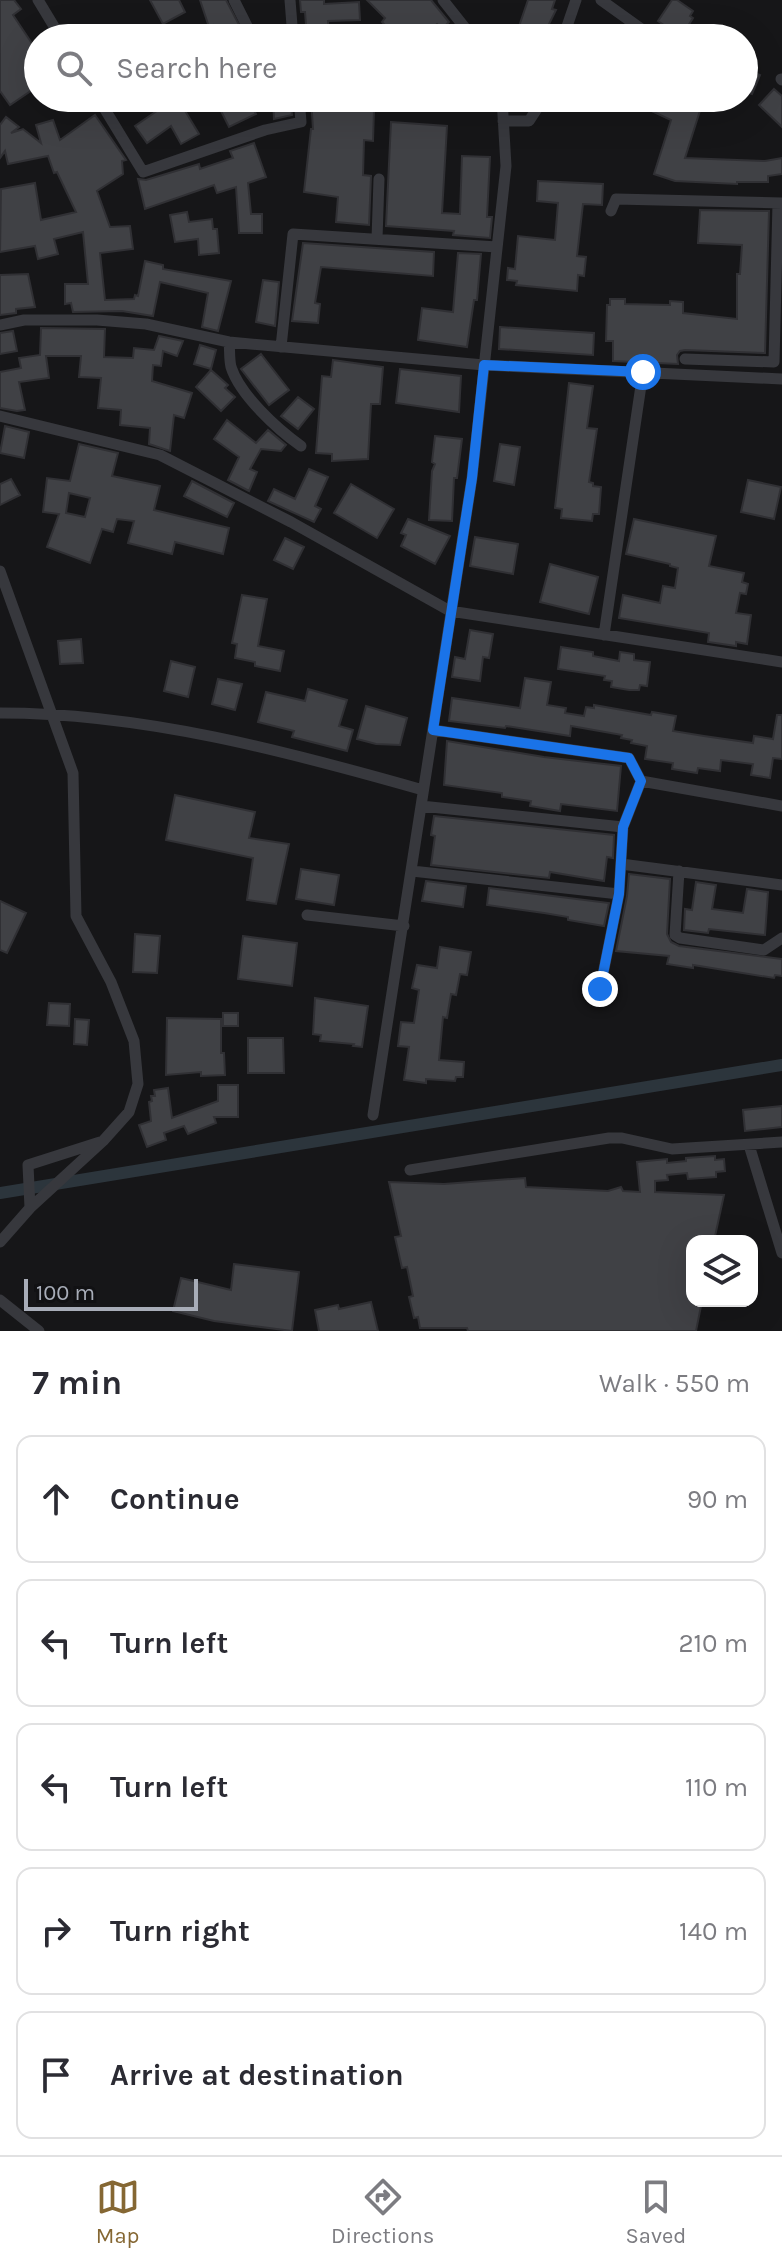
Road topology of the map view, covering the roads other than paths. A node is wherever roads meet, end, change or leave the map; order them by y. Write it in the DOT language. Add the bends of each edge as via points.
graph roads {
  1 [pos="38,0"];
  2 [pos="234,0"];
  3 [pos="290,0"];
  4 [pos="443,0"];
  5 [pos="576,0"];
  6 [pos="601,0"];
  7 [pos="53,24"];
  8 [pos="246,24"];
  9 [pos="292,24"];
  10 [pos="461,24"];
  11 [pos="568,24"];
  12 [pos="634,24"];
  13 [pos="107,112"];
  14 [pos="300,112"];
  15 [pos="503,112"];
  16 [pos="535,112"];
  17 [pos="503,121"];
  18 [pos="379,179"];
  19 [pos="780,203"];
  20 [pos="611,211"];
  21 [pos="377,239"];
  22 [pos="497,247"];
  23 [pos="779,282"];
  24 [pos="0,325"];
  25 [pos="229,342"];
  26 [pos="281,347"];
  27 [pos="685,359"];
  28 [pos="484,365"];
  29 [pos="643,372"];
  30 [pos="782,379"];
  31 [pos="0,416"];
  32 [pos="301,446"];
  33 [pos="0,571"];
  34 [pos="4,591"];
  35 [pos="450,611"];
  36 [pos="604,635"];
  37 [pos="782,662"];
  38 [pos="0,713"];
  39 [pos="52,713"];
  40 [pos="433,730"];
  41 [pos="641,781"];
  42 [pos="423,790"];
  43 [pos="421,806"];
  44 [pos="782,806"];
  45 [pos="623,827"];
  46 [pos="621,864"];
  47 [pos="412,871"];
  48 [pos="679,871"];
  49 [pos="782,885"];
  50 [pos="619,894"];
  51 [pos="307,915"];
  52 [pos="404,926"];
  53 [pos="782,938"];
  54 [pos="600,989"];
  55 [pos="373,1115"];
  56 [pos="103,1141"];
  57 [pos="782,1142"];
  58 [pos="749,1145"];
  59 [pos="410,1170"];
  60 [pos="30,1207"];
  61 [pos="0,1242"];
  62 [pos="782,1253"];
  63 [pos="0,1300"];
  64 [pos="39,1331"];
  1 -- 7 [label="street"];
  2 -- 8 [label="street"];
  3 -- 9 [label="street"];
  4 -- 10 [label="street"];
  5 -- 11 [label="street"];
  6 -- 12 [label="street"];
  13 -- 14 [label="street" via="143,172 301,122"];
  15 -- 17 [label="street"];
  16 -- 17 [label="street" via="529,121"];
  17 -- 22 [label="street" via="506,166"];
  18 -- 21 [label="street"];
  19 -- 20 [label="street" via="616,199"];
  19 -- 23 [label="street"];
  21 -- 22 [label="street"];
  21 -- 26 [label="street" via="293,234"];
  22 -- 28 [label="street"];
  23 -- 27 [label="street" via="774,362"];
  24 -- 25 [label="street" via="97,320 146,324"];
  25 -- 26 [label="street"];
  25 -- 32 [label="street" via="236,376 274,427"];
  26 -- 28 [label="street"];
  28 -- 29 [label="street"];
  28 -- 35 [label="street"];
  29 -- 30 [label="street"];
  29 -- 36 [label="street"];
  31 -- 35 [label="street" via="160,455"];
  33 -- 34 [label="street"];
  34 -- 39 [label="street"];
  35 -- 36 [label="street"];
  35 -- 40 [label="street"];
  36 -- 37 [label="street"];
  38 -- 39 [label="street"];
  39 -- 42 [label="street" via="134,723 310,758"];
  39 -- 56 [label="street" via="73,773 76,916 134,1041 138,1084 129,1112"];
  40 -- 41 [label="street" via="629,758"];
  40 -- 42 [label="street"];
  41 -- 44 [label="street"];
  41 -- 45 [label="street"];
  42 -- 43 [label="street"];
  43 -- 45 [label="street"];
  43 -- 47 [label="street"];
  45 -- 46 [label="street"];
  46 -- 48 [label="street"];
  46 -- 50 [label="street"];
  47 -- 50 [label="street"];
  47 -- 52 [label="street"];
  48 -- 49 [label="street"];
  48 -- 53 [label="street" via="675,935 764,950"];
  50 -- 54 [label="street"];
  51 -- 52 [label="street"];
  52 -- 55 [label="street"];
  56 -- 60 [label="street"];
  56 -- 60 [label="street" via="28,1165"];
  57 -- 58 [label="street"];
  58 -- 59 [label="street" via="672,1149 609,1138"];
  58 -- 62 [label="street"];
  60 -- 61 [label="street"];
  63 -- 64 [label="street"];
}
